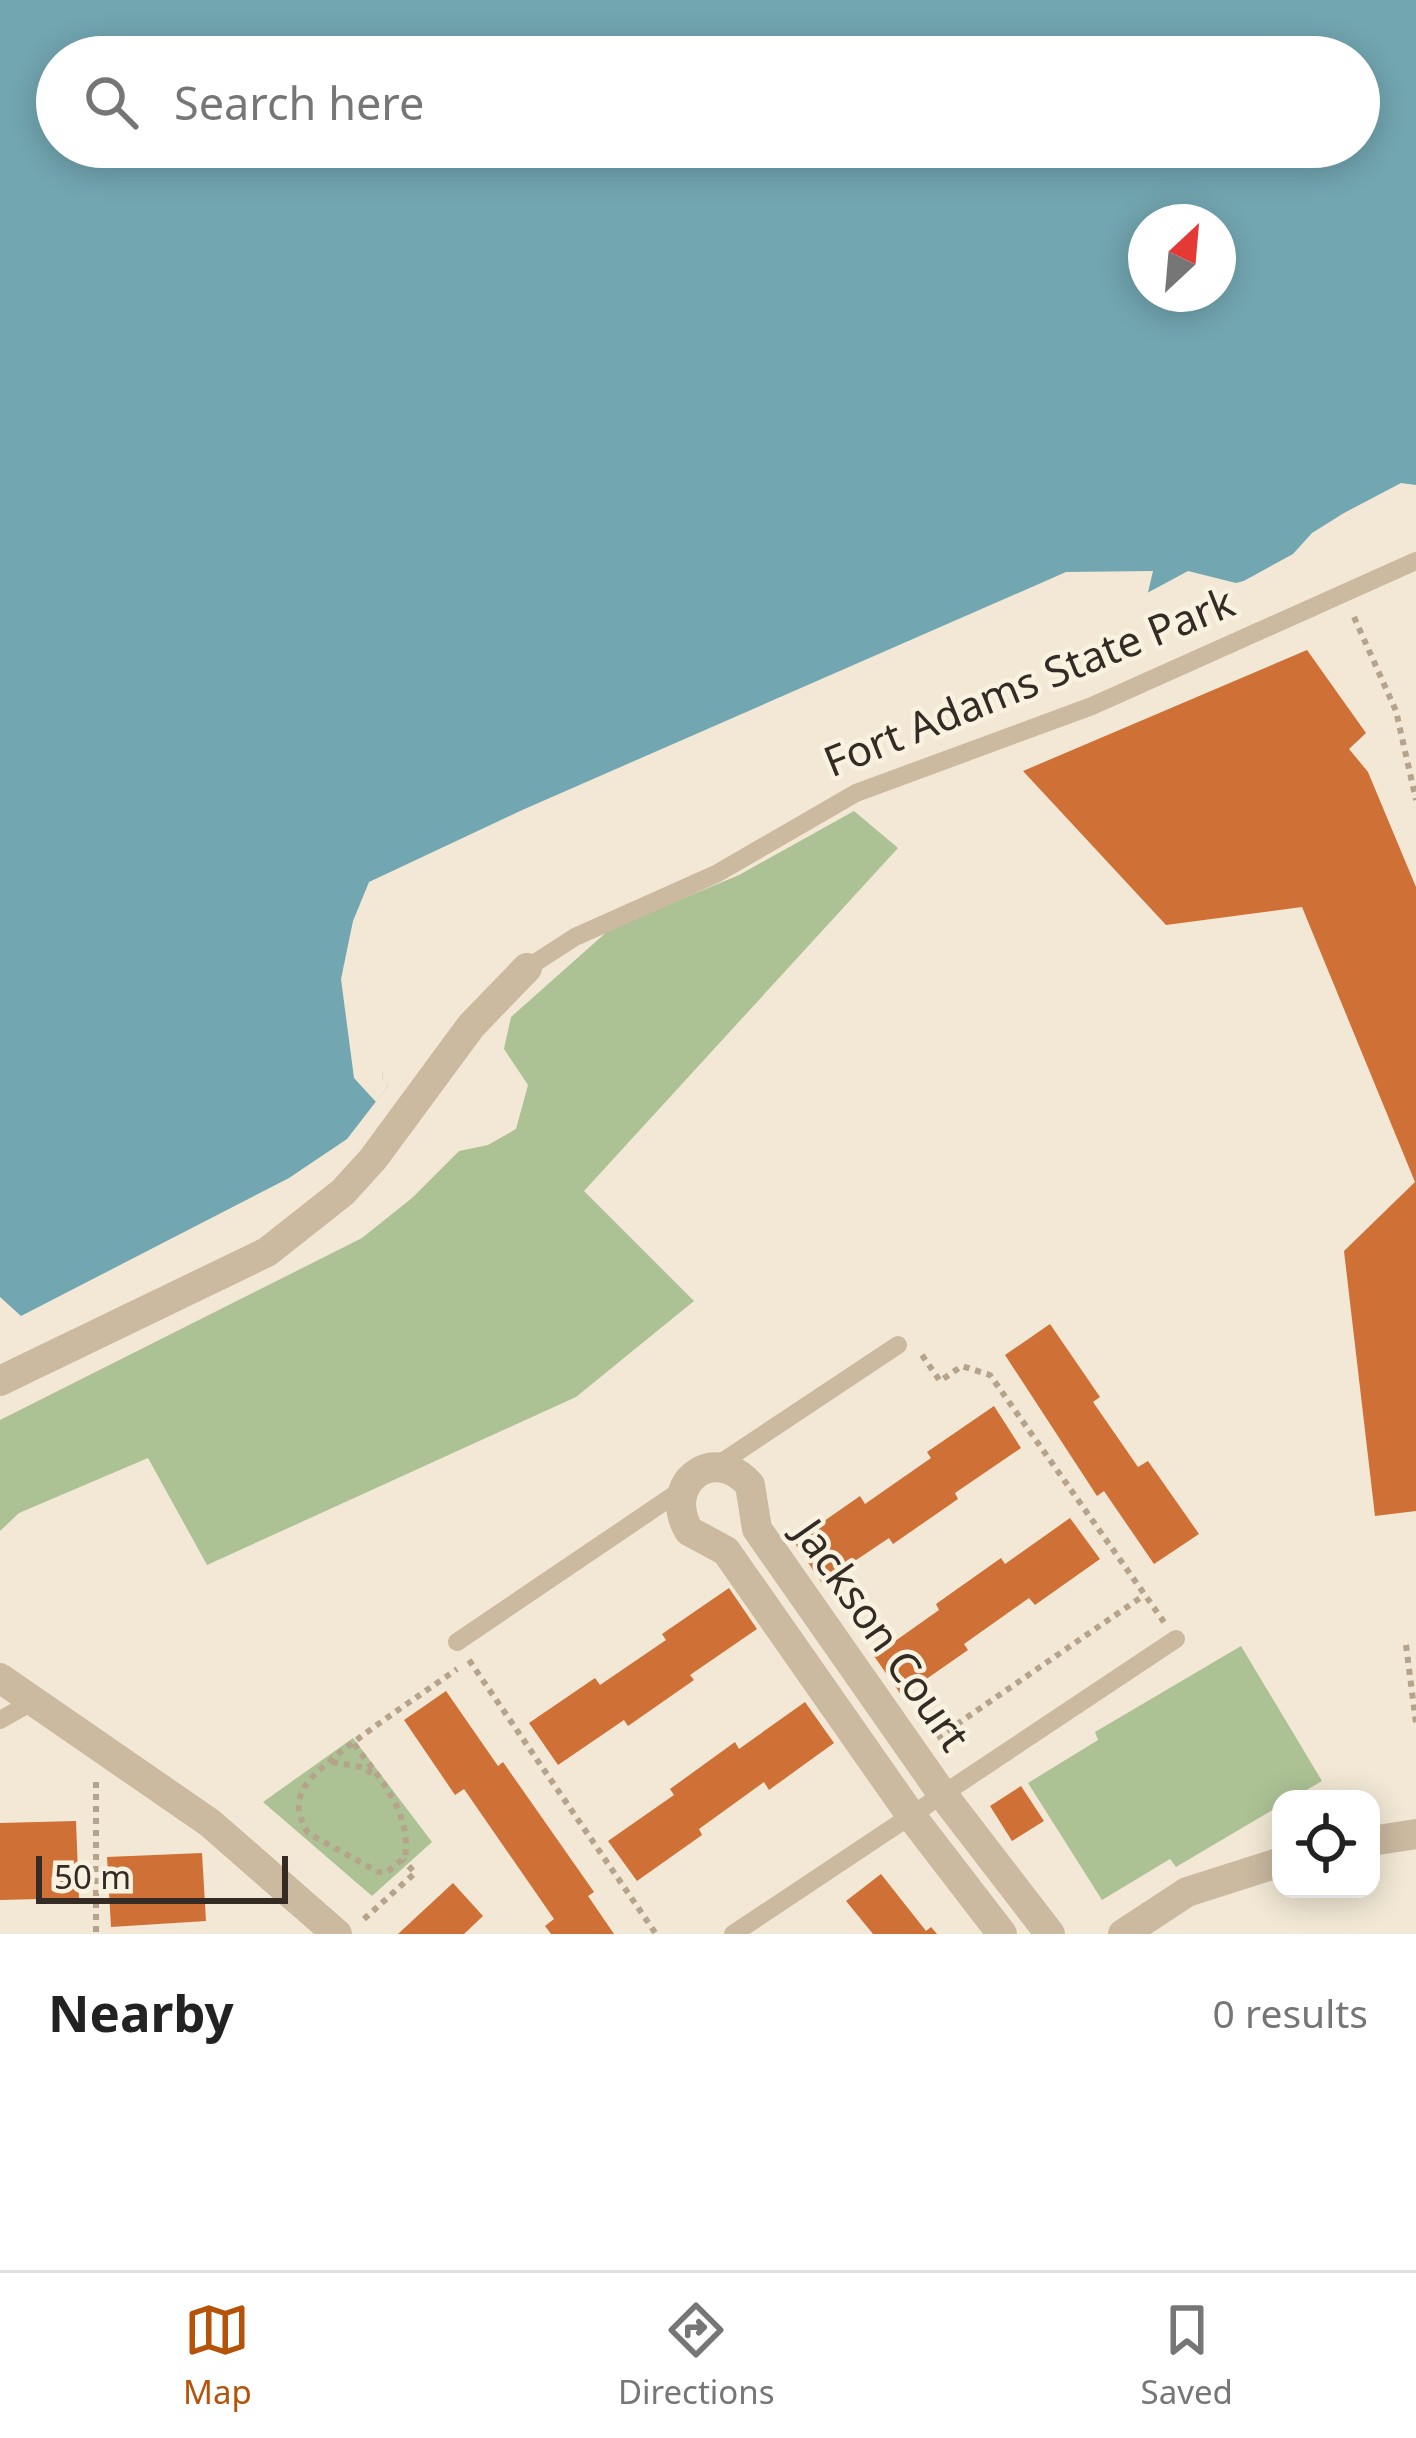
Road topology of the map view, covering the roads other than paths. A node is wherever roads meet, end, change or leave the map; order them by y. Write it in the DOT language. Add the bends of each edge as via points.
graph roads {
  1 [pos="1416,561"];
  2 [pos="527,968"];
  3 [pos="898,1345"];
  4 [pos="0,1381"];
  5 [pos="713,1468"];
  6 [pos="683,1489"];
  7 [pos="1176,1639"];
  8 [pos="457,1642"];
  9 [pos="0,1678"];
  10 [pos="34,1701"];
  11 [pos="0,1720"];
  12 [pos="943,1795"];
  13 [pos="911,1817"];
  14 [pos="1416,1834"];
  15 [pos="1380,1840"];
  16 [pos="1272,1865"];
  17 [pos="347,1930"];
  18 [pos="733,1934"];
  19 [pos="1002,1934"];
  20 [pos="1050,1934"];
  21 [pos="1124,1934"];
  1 -- 2 [label="lane, Fort Adams State Park" via="1091,706 856,793"];
  2 -- 4 [label="street, Fort Adams State Park" via="471,1025 373,1159 307,1222 267,1252"];
  3 -- 5 [label="lane"];
  5 -- 6 [label="street"];
  5 -- 12 [label="street, Jackson Court" via="750,1485 757,1529"];
  6 -- 8 [label="lane"];
  6 -- 13 [label="street, Jackson Court" via="679,1507 689,1531 726,1551"];
  7 -- 12 [label="lane"];
  9 -- 10 [label="street"];
  10 -- 11 [label="lane"];
  10 -- 17 [label="street"];
  12 -- 13 [label="lane"];
  12 -- 20 [label="street, Jackson Court"];
  13 -- 18 [label="lane"];
  13 -- 19 [label="street, Jackson Court"];
  14 -- 15 [label="street"];
  16 -- 21 [label="street" via="1186,1892"];
}
